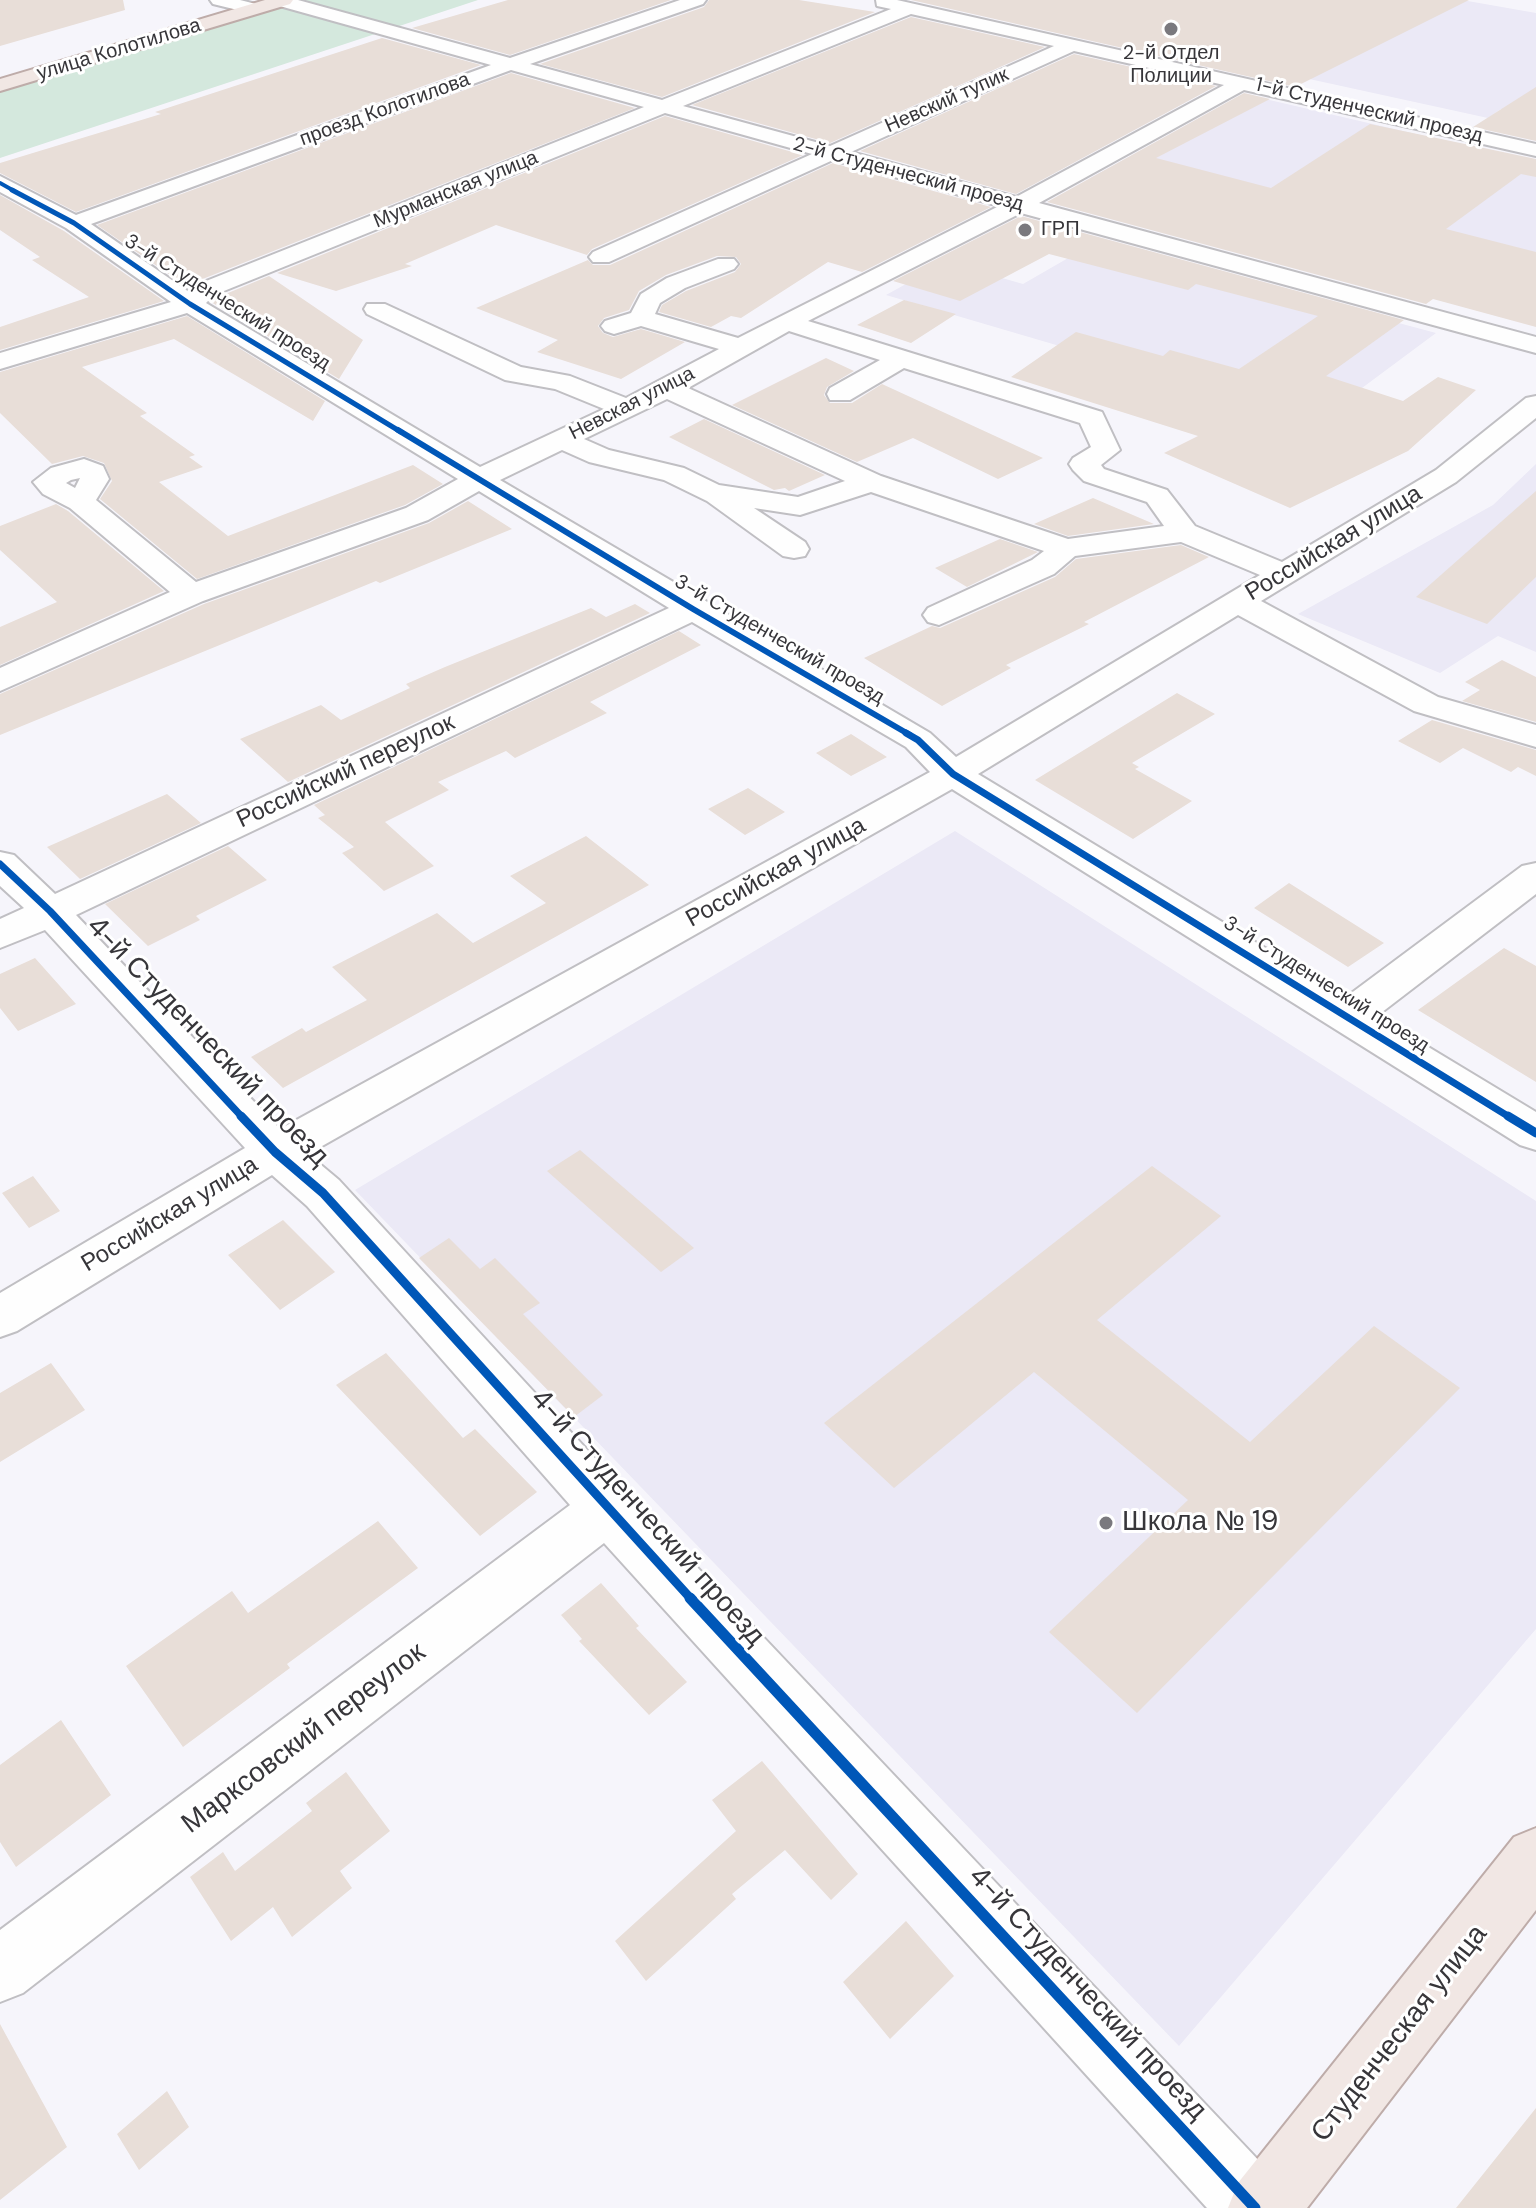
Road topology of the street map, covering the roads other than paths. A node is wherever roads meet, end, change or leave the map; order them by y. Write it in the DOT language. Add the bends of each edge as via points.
graph roads {
  1 [pos="283,0"];
  2 [pos="697,0"];
  3 [pos="874,0"];
  4 [pos="237,3"];
  5 [pos="910,8"];
  6 [pos="1074,44"];
  7 [pos="511,64"];
  8 [pos="0,71"];
  9 [pos="1244,82"];
  10 [pos="0,85"];
  11 [pos="666,106"];
  12 [pos="1536,150"];
  13 [pos="830,154"];
  14 [pos="0,183"];
  15 [pos="1019,205"];
  16 [pos="74,223"];
  17 [pos="601,257"];
  18 [pos="726,264"];
  19 [pos="190,304"];
  20 [pos="376,309"];
  21 [pos="641,318"];
  22 [pos="786,322"];
  23 [pos="614,326"];
  24 [pos="1536,345"];
  25 [pos="741,347"];
  26 [pos="900,359"];
  27 [pos="0,361"];
  28 [pos="667,389"];
  29 [pos="840,394"];
  30 [pos="1536,404"];
  31 [pos="627,408"];
  32 [pos="563,440"];
  33 [pos="481,478"];
  34 [pos="871,482"];
  35 [pos="712,493"];
  36 [pos="80,502"];
  37 [pos="1184,532"];
  38 [pos="1066,548"];
  39 [pos="794,549"];
  40 [pos="1284,574"];
  41 [pos="192,594"];
  42 [pos="1238,602"];
  43 [pos="693,609"];
  44 [pos="939,615"];
  45 [pos="0,681"];
  46 [pos="1536,736"];
  47 [pos="953,774"];
  48 [pos="0,864"];
  49 [pos="1536,875"];
  50 [pos="50,911"];
  51 [pos="0,935"];
  52 [pos="1347,1017"];
  53 [pos="1536,1133"];
  54 [pos="275,1152"];
  55 [pos="0,1317"];
  56 [pos="607,1509"];
  57 [pos="1536,1859"];
  58 [pos="0,1970"];
  59 [pos="1255,2208"];
  60 [pos="1263,2208"];
  1 -- 4 [label="main road, улица Колотилова"];
  1 -- 7 [label="street, 2-й Студенческий проезд"];
  2 -- 7 [label="street, проезд Колотилова"];
  3 -- 5 [label="street, 1-й Студенческий проезд"];
  4 -- 8 [label="main road, улица Колотилова"];
  4 -- 10 [label="main road, улица Колотилова"];
  5 -- 6 [label="street, 1-й Студенческий проезд"];
  5 -- 11 [label="street, Мурманская улица"];
  6 -- 9 [label="street, 1-й Студенческий проезд"];
  6 -- 13 [label="street, Невский тупик"];
  7 -- 11 [label="street, 2-й Студенческий проезд"];
  7 -- 16 [label="street, проезд Колотилова"];
  9 -- 12 [label="street, 1-й Студенческий проезд"];
  9 -- 15 [label="street, Невская улица"];
  11 -- 13 [label="street, 2-й Студенческий проезд"];
  11 -- 19 [label="street, Мурманская улица" via="205,290"];
  13 -- 15 [label="street, 2-й Студенческий проезд"];
  13 -- 17 [label="street, Невский тупик"];
  14 -- 16 [label="street, 3-й Студенческий проезд"];
  15 -- 22 [label="street, Невская улица"];
  15 -- 24 [label="street, 2-й Студенческий проезд"];
  16 -- 19 [label="street, 3-й Студенческий проезд"];
  18 -- 21 [label="street" via="650,299"];
  19 -- 27 [label="street, Мурманская улица"];
  19 -- 33 [label="street, 3-й Студенческий проезд"];
  20 -- 31 [label="street" via="514,374 561,382"];
  21 -- 23 [label="street"];
  21 -- 25 [label="street"];
  22 -- 25 [label="street, Невская улица"];
  22 -- 26 [label="street"];
  25 -- 28 [label="street, Невская улица"];
  26 -- 29 [label="street"];
  26 -- 37 [label="street" via="1092,418 1106,450 1083,464 1094,475 1157,496"];
  28 -- 31 [label="street, Невская улица"];
  28 -- 34 [label="street"];
  30 -- 40 [label="street, Российская улица" via="1446,476"];
  31 -- 32 [label="street, Невская улица"];
  32 -- 33 [label="street, Невская улица"];
  32 -- 35 [label="street" via="599,456 674,474"];
  33 -- 41 [label="street, Невская улица" via="417,514"];
  33 -- 43 [label="street, 3-й Студенческий проезд"];
  34 -- 35 [label="street" via="800,506"];
  34 -- 38 [label="street"];
  35 -- 39 [label="street"];
  36 -- 41 [label="street"];
  37 -- 38 [label="street"];
  37 -- 40 [label="street"];
  38 -- 44 [label="street" via="1043,567"];
  40 -- 42 [label="street, Российская улица"];
  41 -- 45 [label="street, Невская улица"];
  42 -- 46 [label="street" via="1426,704"];
  42 -- 47 [label="street, Российская улица"];
  43 -- 47 [label="street, 3-й Студенческий проезд" via="918,740"];
  43 -- 50 [label="street, Российский переулок"];
  47 -- 52 [label="street, 3-й Студенческий проезд"];
  47 -- 54 [label="street, Российская улица"];
  48 -- 50 [label="street, 4-й Студенческий проезд"];
  49 -- 52 [label="street"];
  50 -- 51 [label="street, Российский переулок"];
  50 -- 54 [label="street, 4-й Студенческий проезд"];
  52 -- 53 [label="street, 3-й Студенческий проезд"];
  54 -- 55 [label="street, Российская улица"];
  54 -- 56 [label="street, 4-й Студенческий проезд" via="323,1193"];
  56 -- 58 [label="street, Марксовский переулок"];
  56 -- 59 [label="street, 4-й Студенческий проезд"];
  57 -- 60 [label="main road, Студенческая улица"];
}
